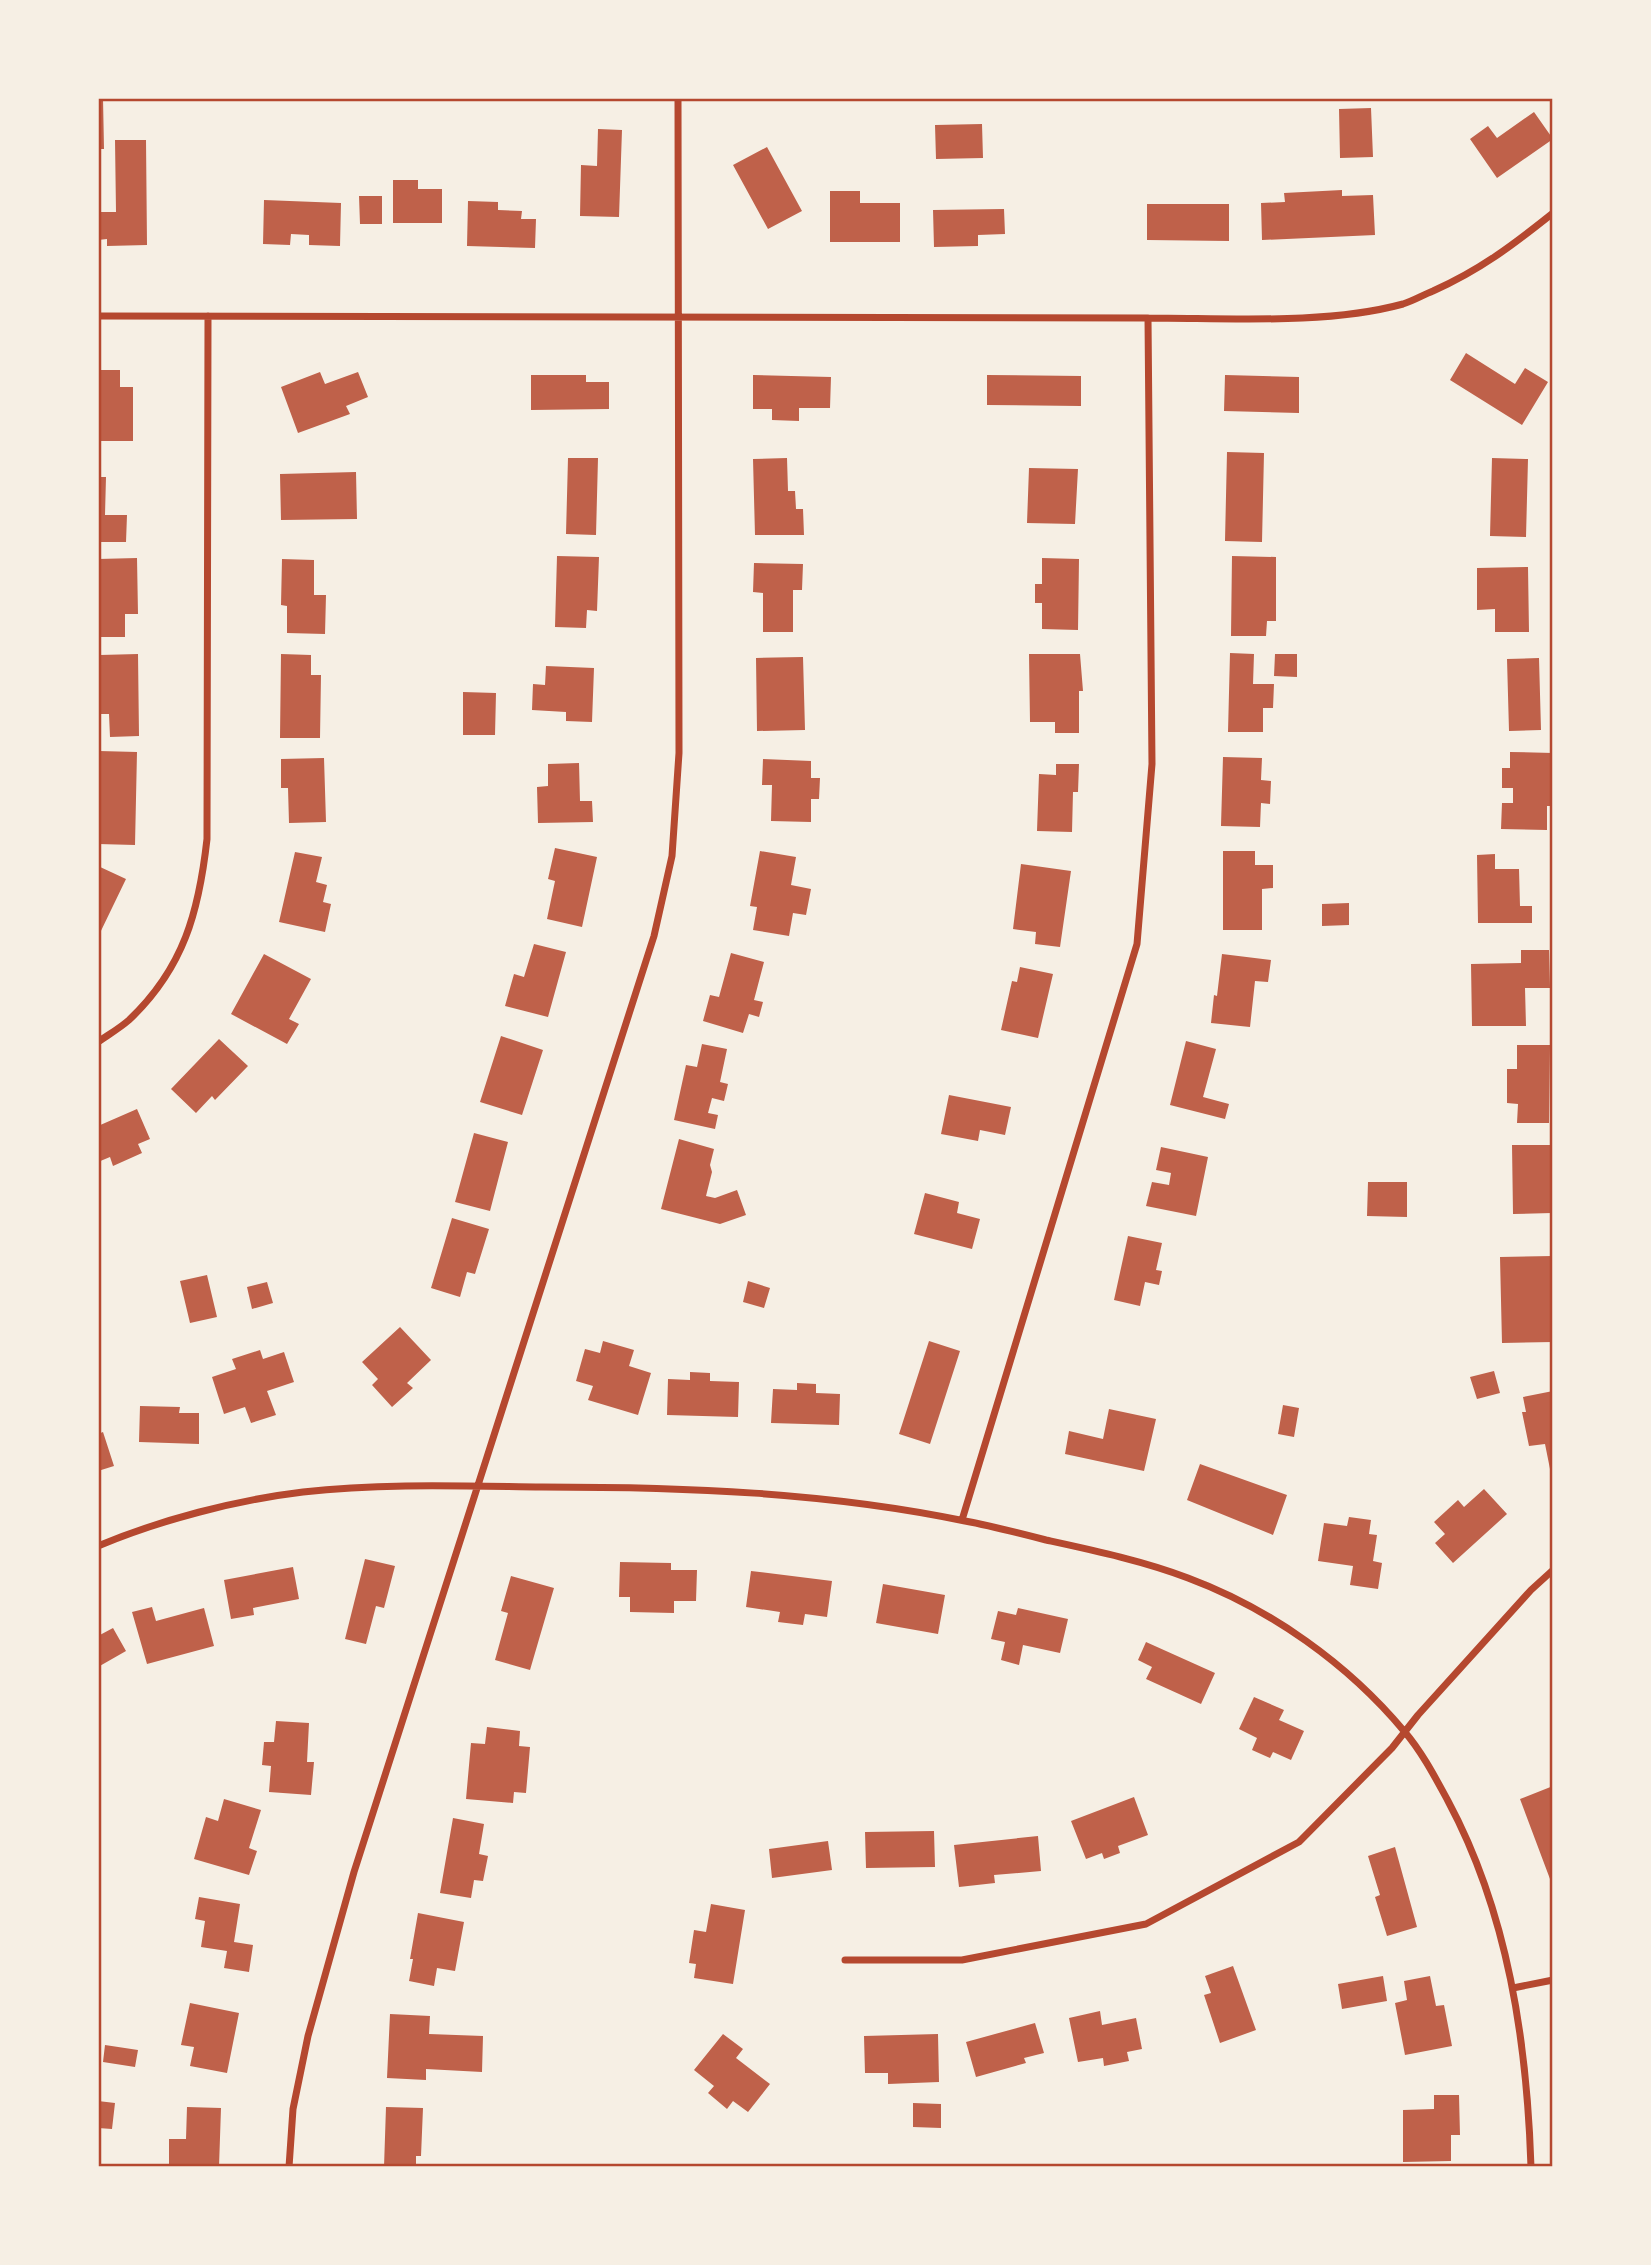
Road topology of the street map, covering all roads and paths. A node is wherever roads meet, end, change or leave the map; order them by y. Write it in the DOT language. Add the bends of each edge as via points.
graph roads {
  1 [pos="678,98"];
  2 [pos="1553,213"];
  3 [pos="98,316"];
  4 [pos="208,316"];
  5 [pos="677,316"];
  6 [pos="1148,318"];
  7 [pos="98,1042"];
  8 [pos="479,1486"];
  9 [pos="962,1520"];
  10 [pos="98,1546"];
  11 [pos="1553,1570"];
  12 [pos="1405,1732"];
  13 [pos="845,1960"];
  14 [pos="1553,1980"];
  15 [pos="1513,1988"];
  16 [pos="289,2167"];
  17 [pos="1531,2167"];
  1 -- 5 [label="street"];
  2 -- 6 [label="street" via="1492,261 1405,304 1296,317"];
  3 -- 4 [label="street"];
  4 -- 5 [label="street"];
  4 -- 7 [label="street" via="207,839 201,889 186,941 160,984 129,1020"];
  5 -- 6 [label="street"];
  5 -- 8 [label="street" via="679,753 671,856 654,936"];
  6 -- 9 [label="street" via="1152,764 1137,944"];
  8 -- 9 [label="street" via="760,1494"];
  8 -- 10 [label="street" via="300,1492 205,1511"];
  8 -- 16 [label="street" via="354,1872 308,2036 293,2109"];
  9 -- 12 [label="street" via="1188,1578 1250,1606 1312,1644"];
  11 -- 12 [label="street"];
  12 -- 13 [label="street" via="1299,1842 1146,1924 962,1960"];
  12 -- 15 [label="street" via="1462,1828 1491,1902"];
  14 -- 15 [label="street"];
  15 -- 17 [label="street" via="1524,2054"];
}
